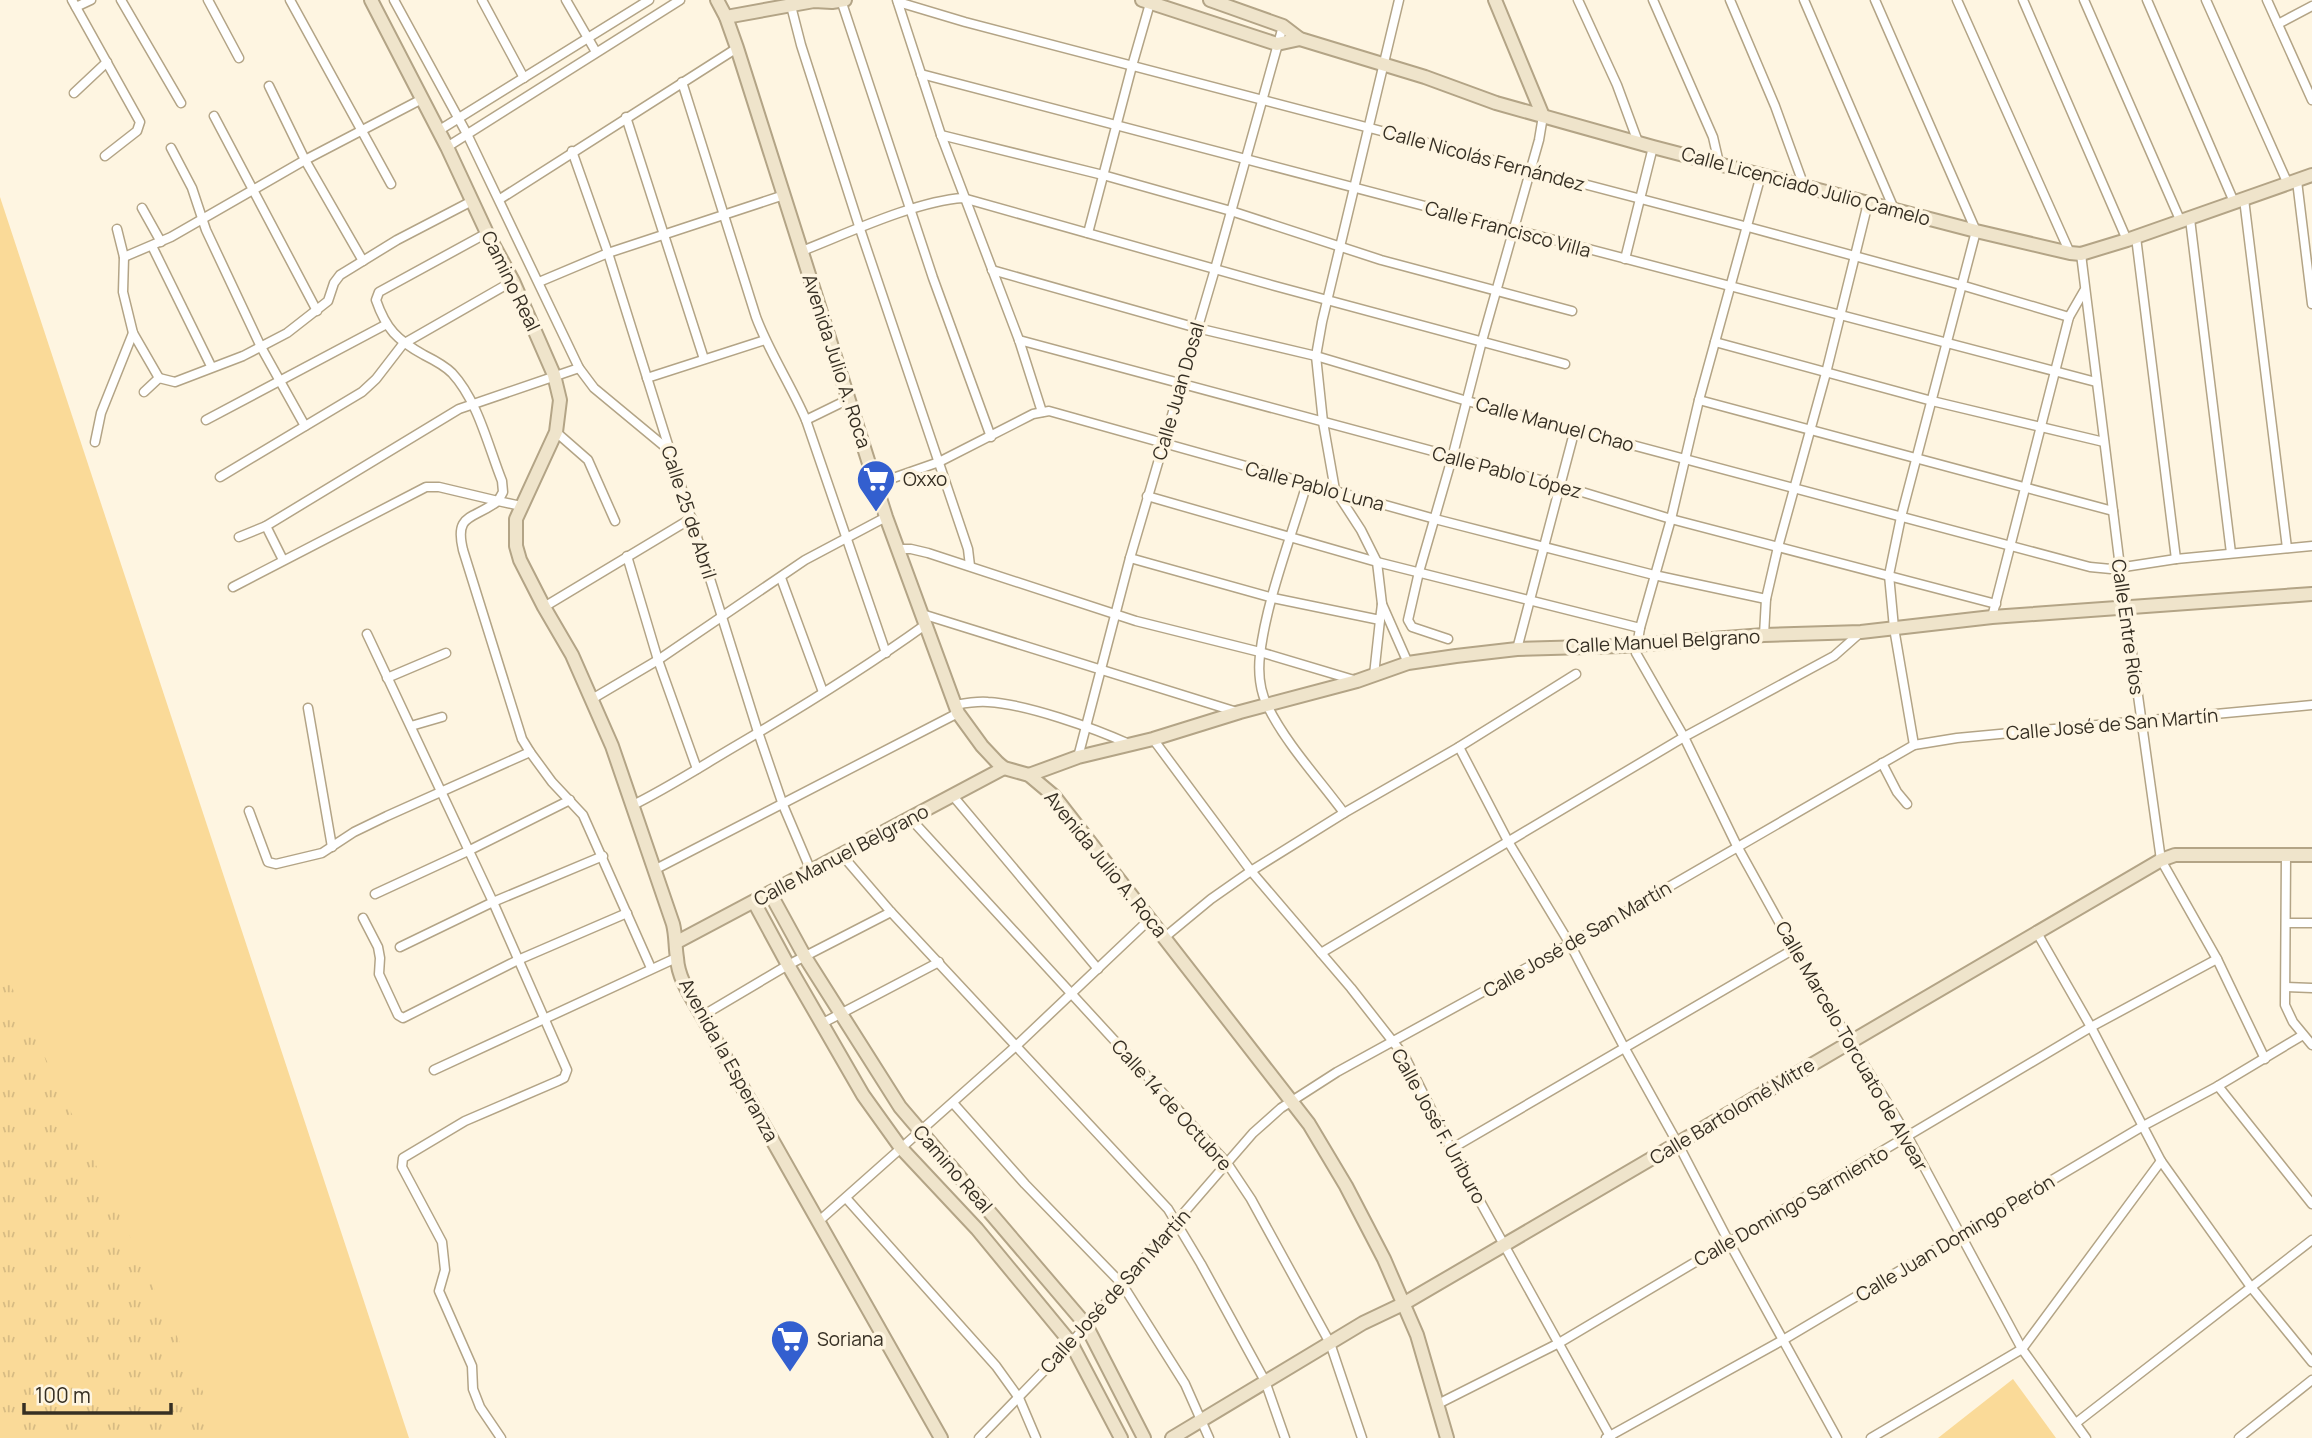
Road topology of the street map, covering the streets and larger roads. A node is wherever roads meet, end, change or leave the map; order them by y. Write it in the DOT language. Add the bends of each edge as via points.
graph roads {
  1 [pos="91,0"];
  2 [pos="121,0"];
  3 [pos="208,0"];
  4 [pos="290,0"];
  5 [pos="371,0"];
  6 [pos="394,0"];
  7 [pos="482,0"];
  8 [pos="566,0"];
  9 [pos="680,0"];
  10 [pos="717,0"];
  11 [pos="843,0"];
  12 [pos="1210,0"];
  13 [pos="1399,0"];
  14 [pos="1495,0"];
  15 [pos="1578,0"];
  16 [pos="1653,0"];
  17 [pos="1730,0"];
  18 [pos="1804,0"];
  19 [pos="1875,0"];
  20 [pos="1957,0"];
  21 [pos="2023,0"];
  22 [pos="2084,0"];
  23 [pos="2147,0"];
  24 [pos="2206,0"];
  25 [pos="2267,0"];
  26 [pos="815,1"];
  27 [pos="897,1"];
  28 [pos="1148,1"];
  29 [pos="643,2"];
  30 [pos="790,3"];
  31 [pos="74,4"];
  32 [pos="2312,6"];
  33 [pos="726,17"];
  34 [pos="2278,24"];
  35 [pos="1283,26"];
  36 [pos="587,38"];
  37 [pos="1300,39"];
  38 [pos="1277,44"];
  39 [pos="737,48"];
  40 [pos="596,52"];
  41 [pos="239,58"];
  42 [pos="107,62"];
  43 [pos="1383,64"];
  44 [pos="1132,66"];
  45 [pos="920,74"];
  46 [pos="524,78"];
  47 [pos="682,82"];
  48 [pos="269,86"];
  49 [pos="74,93"];
  50 [pos="422,99"];
  51 [pos="1262,99"];
  52 [pos="2312,100"];
  53 [pos="181,103"];
  54 [pos="214,116"];
  55 [pos="1543,116"];
  56 [pos="626,117"];
  57 [pos="458,118"];
  58 [pos="1118,124"];
  59 [pos="1368,127"];
  60 [pos="362,130"];
  61 [pos="438,131"];
  62 [pos="467,134"];
  63 [pos="941,135"];
  64 [pos="1638,142"];
  65 [pos="447,147"];
  66 [pos="1653,147"];
  67 [pos="171,149"];
  68 [pos="572,151"];
  69 [pos="105,156"];
  70 [pos="306,159"];
  71 [pos="1245,160"];
  72 [pos="1719,163"];
  73 [pos="1531,171"];
  74 [pos="1103,175"];
  75 [pos="1761,175"];
  76 [pos="2312,175"];
  77 [pos="2292,182"];
  78 [pos="391,184"];
  79 [pos="1804,186"];
  80 [pos="1354,187"];
  81 [pos="253,189"];
  82 [pos="784,195"];
  83 [pos="964,198"];
  84 [pos="499,199"];
  85 [pos="1639,200"];
  86 [pos="472,201"];
  87 [pos="2239,201"];
  88 [pos="1867,203"];
  89 [pos="142,208"];
  90 [pos="1894,209"];
  91 [pos="912,210"];
  92 [pos="1231,211"];
  93 [pos="724,215"];
  94 [pos="202,219"];
  95 [pos="2186,220"];
  96 [pos="1748,227"];
  97 [pos="117,229"];
  98 [pos="860,229"];
  99 [pos="1515,231"];
  100 [pos="1976,231"];
  101 [pos="487,233"];
  102 [pos="1088,233"];
  103 [pos="666,234"];
  104 [pos="2132,239"];
  105 [pos="157,244"];
  106 [pos="1340,247"];
  107 [pos="802,251"];
  108 [pos="608,253"];
  109 [pos="2076,253"];
  110 [pos="1855,256"];
  111 [pos="124,257"];
  112 [pos="1625,259"];
  113 [pos="363,261"];
  114 [pos="1215,269"];
  115 [pos="992,270"];
  116 [pos="513,281"];
  117 [pos="539,282"];
  118 [pos="1961,285"];
  119 [pos="1732,286"];
  120 [pos="1497,290"];
  121 [pos="2084,291"];
  122 [pos="1328,300"];
  123 [pos="2312,304"];
  124 [pos="317,311"];
  125 [pos="1572,311"];
  126 [pos="1841,314"];
  127 [pos="2069,317"];
  128 [pos="385,325"];
  129 [pos="1197,328"];
  130 [pos="133,333"];
  131 [pos="765,340"];
  132 [pos="1019,340"];
  133 [pos="1482,341"];
  134 [pos="1715,342"];
  135 [pos="403,344"];
  136 [pos="1947,344"];
  137 [pos="261,347"];
  138 [pos="1316,356"];
  139 [pos="704,359"];
  140 [pos="1565,364"];
  141 [pos="211,366"];
  142 [pos="579,368"];
  143 [pos="2056,372"];
  144 [pos="1826,373"];
  145 [pos="554,375"];
  146 [pos="646,377"];
  147 [pos="159,378"];
  148 [pos="282,381"];
  149 [pos="2096,382"];
  150 [pos="1182,383"];
  151 [pos="144,392"];
  152 [pos="849,399"];
  153 [pos="1699,400"];
  154 [pos="1467,401"];
  155 [pos="1932,401"];
  156 [pos="472,404"];
  157 [pos="1042,412"];
  158 [pos="206,420"];
  159 [pos="806,420"];
  160 [pos="1323,422"];
  161 [pos="305,426"];
  162 [pos="2042,428"];
  163 [pos="1575,429"];
  164 [pos="1809,429"];
  165 [pos="556,432"];
  166 [pos="991,437"];
  167 [pos="95,442"];
  168 [pos="2104,442"];
  169 [pos="1163,445"];
  170 [pos="670,451"];
  171 [pos="1452,458"];
  172 [pos="1684,459"];
  173 [pos="1918,460"];
  174 [pos="939,462"];
  175 [pos="220,477"];
  176 [pos="1307,483"];
  177 [pos="876,484"];
  178 [pos="1559,485"];
  179 [pos="1794,488"];
  180 [pos="2026,489"];
  181 [pos="1335,490"];
  182 [pos="1147,496"];
  183 [pos="498,501"];
  184 [pos="521,506"];
  185 [pos="2113,511"];
  186 [pos="886,517"];
  187 [pos="1901,517"];
  188 [pos="692,518"];
  189 [pos="1434,519"];
  190 [pos="1671,519"];
  191 [pos="615,521"];
  192 [pos="266,526"];
  193 [pos="239,537"];
  194 [pos="845,537"];
  195 [pos="1292,537"];
  196 [pos="2011,546"];
  197 [pos="2312,546"];
  198 [pos="1542,547"];
  199 [pos="1778,547"];
  200 [pos="2287,548"];
  201 [pos="897,549"];
  202 [pos="2231,553"];
  203 [pos="627,556"];
  204 [pos="1130,558"];
  205 [pos="2176,559"];
  206 [pos="283,561"];
  207 [pos="1377,562"];
  208 [pos="970,566"];
  209 [pos="2120,568"];
  210 [pos="1419,572"];
  211 [pos="1654,575"];
  212 [pos="1889,575"];
  213 [pos="781,578"];
  214 [pos="233,587"];
  215 [pos="2312,593"];
  216 [pos="1273,598"];
  217 [pos="1766,598"];
  218 [pos="1528,601"];
  219 [pos="1382,604"];
  220 [pos="544,607"];
  221 [pos="2127,608"];
  222 [pos="1994,610"];
  223 [pos="1115,614"];
  224 [pos="722,615"];
  225 [pos="923,620"];
  226 [pos="1380,620"];
  227 [pos="1640,628"];
  228 [pos="1894,628"];
  229 [pos="1861,632"];
  230 [pos="367,634"];
  231 [pos="1764,635"];
  232 [pos="1448,639"];
  233 [pos="1636,645"];
  234 [pos="1517,649"];
  235 [pos="446,653"];
  236 [pos="886,653"];
  237 [pos="1261,653"];
  238 [pos="658,660"];
  239 [pos="1408,663"];
  240 [pos="1102,670"];
  241 [pos="1576,674"];
  242 [pos="1374,675"];
  243 [pos="387,678"];
  244 [pos="1357,681"];
  245 [pos="823,692"];
  246 [pos="592,699"];
  247 [pos="2312,705"];
  248 [pos="1267,706"];
  249 [pos="308,708"];
  250 [pos="956,709"];
  251 [pos="1240,712"];
  252 [pos="442,717"];
  253 [pos="2142,720"];
  254 [pos="411,726"];
  255 [pos="1088,728"];
  256 [pos="758,732"];
  257 [pos="1684,737"];
  258 [pos="1153,739"];
  259 [pos="1129,744"];
  260 [pos="1914,745"];
  261 [pos="1459,747"];
  262 [pos="530,752"];
  263 [pos="1079,757"];
  264 [pos="1882,763"];
  265 [pos="1004,768"];
  266 [pos="697,769"];
  267 [pos="1029,775"];
  268 [pos="441,793"];
  269 [pos="953,796"];
  270 [pos="570,800"];
  271 [pos="1907,804"];
  272 [pos="783,805"];
  273 [pos="631,806"];
  274 [pos="249,811"];
  275 [pos="1344,813"];
  276 [pos="910,818"];
  277 [pos="1509,843"];
  278 [pos="1737,846"];
  279 [pos="332,847"];
  280 [pos="468,851"];
  281 [pos="842,855"];
  282 [pos="2286,855"];
  283 [pos="2312,855"];
  284 [pos="603,856"];
  285 [pos="2161,860"];
  286 [pos="654,870"];
  287 [pos="811,871"];
  288 [pos="1251,871"];
  289 [pos="771,893"];
  290 [pos="375,894"];
  291 [pos="493,902"];
  292 [pos="754,902"];
  293 [pos="891,912"];
  294 [pos="626,913"];
  295 [pos="363,918"];
  296 [pos="1150,919"];
  297 [pos="2287,923"];
  298 [pos="2312,923"];
  299 [pos="2036,931"];
  300 [pos="1165,937"];
  301 [pos="677,942"];
  302 [pos="1570,944"];
  303 [pos="400,947"];
  304 [pos="1794,949"];
  305 [pos="1321,953"];
  306 [pos="805,957"];
  307 [pos="676,958"];
  308 [pos="2217,959"];
  309 [pos="518,960"];
  310 [pos="939,962"];
  311 [pos="788,965"];
  312 [pos="651,968"];
  313 [pos="1098,969"];
  314 [pos="2286,987"];
  315 [pos="2312,988"];
  316 [pos="1070,995"];
  317 [pos="840,1015"];
  318 [pos="702,1016"];
  319 [pos="544,1019"];
  320 [pos="821,1024"];
  321 [pos="2091,1027"];
  322 [pos="2303,1035"];
  323 [pos="1850,1041"];
  324 [pos="1393,1042"];
  325 [pos="2312,1045"];
  326 [pos="1016,1046"];
  327 [pos="1623,1047"];
  328 [pos="2264,1059"];
  329 [pos="434,1070"];
  330 [pos="2218,1086"];
  331 [pos="1293,1101"];
  332 [pos="953,1103"];
  333 [pos="2143,1126"];
  334 [pos="920,1133"];
  335 [pos="1908,1137"];
  336 [pos="1678,1144"];
  337 [pos="901,1148"];
  338 [pos="1451,1149"];
  339 [pos="2161,1161"];
  340 [pos="1227,1163"];
  341 [pos="846,1198"];
  342 [pos="2312,1204"];
  343 [pos="819,1221"];
  344 [pos="1176,1222"];
  345 [pos="1960,1235"];
  346 [pos="2312,1240"];
  347 [pos="1729,1242"];
  348 [pos="1504,1245"];
  349 [pos="1122,1284"];
  350 [pos="2251,1287"];
  351 [pos="1403,1304"];
  352 [pos="1086,1325"];
  353 [pos="1783,1340"];
  354 [pos="1071,1343"];
  355 [pos="1330,1343"];
  356 [pos="1559,1343"];
  357 [pos="2022,1349"];
  358 [pos="2312,1362"];
  359 [pos="2312,1380"];
  360 [pos="1265,1381"];
  361 [pos="1019,1398"];
  362 [pos="1436,1405"];
  363 [pos="1203,1420"];
  364 [pos="2076,1423"];
  365 [pos="1609,1437"];
  366 [pos="501,1438"];
  367 [pos="941,1438"];
  368 [pos="979,1438"];
  369 [pos="1037,1438"];
  370 [pos="1121,1438"];
  371 [pos="1144,1438"];
  372 [pos="1172,1438"];
  373 [pos="1209,1438"];
  374 [pos="1285,1438"];
  375 [pos="1362,1438"];
  376 [pos="1447,1438"];
  377 [pos="1837,1438"];
  378 [pos="1871,1438"];
  379 [pos="2086,1438"];
  380 [pos="2239,1438"];
  1 -- 31 [label="street"];
  2 -- 53 [label="street"];
  3 -- 41 [label="street"];
  4 -- 60 [label="street"];
  5 -- 50 [label="street, Camino Real"];
  6 -- 57 [label="street, Camino Real"];
  7 -- 46 [label="street"];
  8 -- 36 [label="street"];
  9 -- 40 [label="street"];
  10 -- 33 [label="street, Avenida Julio A. Roca"];
  11 -- 26 [label="street"];
  11 -- 91 [label="street"];
  12 -- 35 [label="street, Calle Licenciado Julio Camelo"];
  13 -- 43 [label="street"];
  14 -- 55 [label="street"];
  15 -- 64 [label="street"];
  16 -- 72 [label="street" via="1713,137"];
  17 -- 79 [label="street"];
  18 -- 90 [label="street"];
  19 -- 100 [label="street"];
  20 -- 109 [label="street, Calle Entre Ríos"];
  21 -- 104 [label="street"];
  22 -- 95 [label="street"];
  23 -- 87 [label="street"];
  24 -- 77 [label="street"];
  25 -- 34 [label="street"];
  26 -- 30 [label="street"];
  27 -- 44 [label="street, Calle Nicolás Fernández"];
  27 -- 45 [label="street"];
  28 -- 38 [label="street"];
  28 -- 44 [label="street"];
  29 -- 36 [label="street"];
  30 -- 33 [label="street"];
  30 -- 98 [label="street"];
  31 -- 42 [label="street"];
  32 -- 34 [label="street"];
  33 -- 39 [label="street, Avenida Julio A. Roca"];
  34 -- 52 [label="street"];
  35 -- 37 [label="street, Calle Licenciado Julio Camelo"];
  35 -- 38 [label="street, Calle Juan Dosal"];
  36 -- 40 [label="street"];
  36 -- 46 [label="street"];
  37 -- 38 [label="street, Calle Licenciado Julio Camelo"];
  37 -- 43 [label="street, Calle Licenciado Julio Camelo"];
  38 -- 51 [label="street, Calle Juan Dosal"];
  39 -- 47 [label="street"];
  39 -- 82 [label="street, Avenida Julio A. Roca"];
  40 -- 62 [label="street"];
  42 -- 49 [label="street"];
  42 -- 69 [label="street" via="140,125"];
  43 -- 55 [label="street, Calle Licenciado Julio Camelo"];
  43 -- 59 [label="street"];
  44 -- 51 [label="street, Calle Nicolás Fernández"];
  44 -- 58 [label="street"];
  45 -- 58 [label="street, Calle Francisco Villa"];
  45 -- 63 [label="street"];
  46 -- 57 [label="street"];
  47 -- 56 [label="street"];
  47 -- 93 [label="street"];
  48 -- 70 [label="street"];
  50 -- 60 [label="street"];
  50 -- 61 [label="street, Camino Real"];
  51 -- 59 [label="street, Calle Nicolás Fernández"];
  51 -- 71 [label="street, Calle Juan Dosal"];
  54 -- 81 [label="street"];
  55 -- 64 [label="street, Calle Licenciado Julio Camelo"];
  55 -- 73 [label="street"];
  56 -- 68 [label="street"];
  56 -- 103 [label="street"];
  57 -- 61 [label="street"];
  57 -- 62 [label="street, Camino Real"];
  58 -- 71 [label="street, Calle Francisco Villa"];
  58 -- 74 [label="street"];
  59 -- 73 [label="street, Calle Nicolás Fernández"];
  59 -- 80 [label="street"];
  60 -- 70 [label="street"];
  60 -- 78 [label="street"];
  61 -- 65 [label="street, Camino Real"];
  62 -- 65 [label="street"];
  62 -- 84 [label="street, Camino Real"];
  63 -- 74 [label="street"];
  63 -- 83 [label="street"];
  64 -- 66 [label="street, Calle Licenciado Julio Camelo"];
  65 -- 86 [label="street, Camino Real"];
  66 -- 72 [label="street, Calle Licenciado Julio Camelo"];
  66 -- 85 [label="street"];
  67 -- 94 [label="street"];
  68 -- 84 [label="street"];
  68 -- 108 [label="street, Calle 25 de Abril"];
  70 -- 81 [label="street"];
  70 -- 113 [label="street"];
  71 -- 80 [label="street, Calle Francisco Villa"];
  71 -- 92 [label="street, Calle Juan Dosal"];
  72 -- 75 [label="street, Calle Licenciado Julio Camelo"];
  73 -- 85 [label="street, Calle Nicolás Fernández"];
  73 -- 99 [label="street"];
  74 -- 92 [label="street"];
  74 -- 102 [label="street"];
  75 -- 79 [label="street, Calle Licenciado Julio Camelo"];
  75 -- 96 [label="street"];
  76 -- 77 [label="street"];
  77 -- 87 [label="street"];
  77 -- 123 [label="street"];
  79 -- 88 [label="street, Calle Licenciado Julio Camelo"];
  80 -- 99 [label="street, Calle Francisco Villa"];
  80 -- 106 [label="street"];
  81 -- 94 [label="street"];
  81 -- 124 [label="street"];
  82 -- 93 [label="street"];
  82 -- 107 [label="street, Avenida Julio A. Roca"];
  83 -- 91 [label="street"];
  83 -- 102 [label="street"];
  83 -- 115 [label="street"];
  84 -- 117 [label="street, Camino Real"];
  85 -- 96 [label="street, Calle Nicolás Fernández"];
  85 -- 112 [label="street"];
  86 -- 101 [label="street, Camino Real"];
  86 -- 113 [label="street"];
  87 -- 95 [label="street"];
  87 -- 200 [label="street"];
  88 -- 90 [label="street, Calle Licenciado Julio Camelo"];
  88 -- 110 [label="street"];
  89 -- 105 [label="street"];
  90 -- 100 [label="street, Calle Licenciado Julio Camelo"];
  91 -- 98 [label="street"];
  91 -- 166 [label="street"];
  92 -- 106 [label="street"];
  92 -- 114 [label="street, Calle Juan Dosal"];
  93 -- 103 [label="street"];
  93 -- 131 [label="street"];
  94 -- 105 [label="street"];
  94 -- 137 [label="street"];
  95 -- 104 [label="street"];
  95 -- 202 [label="street"];
  96 -- 110 [label="street, Calle Nicolás Fernández"];
  96 -- 119 [label="street"];
  97 -- 111 [label="street"];
  98 -- 107 [label="street"];
  98 -- 174 [label="street"];
  99 -- 112 [label="street, Calle Francisco Villa"];
  99 -- 120 [label="street"];
  100 -- 109 [label="street, Calle Licenciado Julio Camelo"];
  100 -- 118 [label="street"];
  101 -- 116 [label="street, Camino Real"];
  101 -- 128 [label="street" via="379,292 375,297"];
  102 -- 114 [label="street"];
  103 -- 108 [label="street"];
  103 -- 139 [label="street"];
  104 -- 109 [label="street"];
  104 -- 205 [label="street"];
  105 -- 111 [label="street"];
  105 -- 141 [label="street"];
  106 -- 120 [label="street"];
  106 -- 122 [label="street"];
  107 -- 152 [label="street, Avenida Julio A. Roca"];
  108 -- 117 [label="street"];
  108 -- 146 [label="street, Calle 25 de Abril"];
  109 -- 121 [label="street, Calle Entre Ríos"];
  110 -- 118 [label="street, Calle Nicolás Fernández"];
  110 -- 126 [label="street"];
  111 -- 130 [label="street" via="122,284"];
  112 -- 119 [label="street, Calle Francisco Villa"];
  113 -- 124 [label="street" via="340,275 330,300"];
  114 -- 122 [label="street"];
  114 -- 129 [label="street, Calle Juan Dosal"];
  115 -- 129 [label="street, Calle Manuel Chao"];
  115 -- 132 [label="street"];
  116 -- 135 [label="street"];
  116 -- 145 [label="street, Camino Real"];
  117 -- 142 [label="street, Camino Real"];
  118 -- 127 [label="street, Calle Nicolás Fernández"];
  118 -- 136 [label="street"];
  119 -- 126 [label="street, Calle Francisco Villa"];
  119 -- 134 [label="street"];
  120 -- 125 [label="street"];
  120 -- 133 [label="street"];
  121 -- 127 [label="street"];
  121 -- 149 [label="street, Calle Entre Ríos"];
  122 -- 133 [label="street"];
  122 -- 138 [label="street"];
  124 -- 137 [label="street"];
  126 -- 136 [label="street, Calle Francisco Villa"];
  126 -- 144 [label="street"];
  127 -- 143 [label="street"];
  128 -- 135 [label="street"];
  128 -- 148 [label="street"];
  129 -- 138 [label="street, Calle Manuel Chao"];
  129 -- 150 [label="street, Calle Juan Dosal"];
  130 -- 147 [label="street"];
  130 -- 167 [label="street" via="101,413"];
  131 -- 139 [label="street"];
  131 -- 159 [label="street"];
  132 -- 150 [label="street, Calle Pablo López"];
  132 -- 157 [label="street"];
  133 -- 140 [label="street"];
  133 -- 154 [label="street"];
  134 -- 144 [label="street"];
  134 -- 153 [label="street"];
  135 -- 156 [label="street" via="447,368"];
  135 -- 161 [label="street" via="362,393"];
  136 -- 143 [label="street, Calle Francisco Villa"];
  136 -- 155 [label="street"];
  137 -- 141 [label="street"];
  137 -- 148 [label="street"];
  138 -- 154 [label="street, Calle Manuel Chao"];
  138 -- 160 [label="street"];
  139 -- 146 [label="street"];
  141 -- 147 [label="street" via="174,382"];
  142 -- 145 [label="street"];
  142 -- 170 [label="street, Camino Real" via="594,388"];
  143 -- 149 [label="street, Calle Francisco Villa"];
  143 -- 162 [label="street"];
  144 -- 155 [label="street"];
  144 -- 164 [label="street"];
  145 -- 156 [label="street"];
  145 -- 165 [label="street, Camino Real" via="560,400"];
  146 -- 170 [label="street, Calle 25 de Abril"];
  147 -- 151 [label="street"];
  148 -- 158 [label="street"];
  148 -- 161 [label="street"];
  149 -- 168 [label="street, Calle Entre Ríos"];
  150 -- 160 [label="street, Calle Pablo López"];
  150 -- 169 [label="street, Calle Juan Dosal"];
  152 -- 159 [label="street"];
  152 -- 177 [label="street, Avenida Julio A. Roca"];
  153 -- 164 [label="street"];
  153 -- 172 [label="street"];
  154 -- 163 [label="street, Calle Manuel Chao"];
  154 -- 171 [label="street"];
  155 -- 162 [label="street"];
  155 -- 173 [label="street"];
  156 -- 183 [label="street" via="502,481"];
  156 -- 192 [label="street"];
  157 -- 166 [label="street"];
  157 -- 169 [label="street, Calle Pablo Luna"];
  159 -- 194 [label="street"];
  160 -- 171 [label="street, Calle Pablo López"];
  160 -- 181 [label="street"];
  161 -- 175 [label="street"];
  162 -- 168 [label="street"];
  162 -- 180 [label="street"];
  163 -- 172 [label="street, Calle Manuel Chao"];
  163 -- 178 [label="street"];
  164 -- 173 [label="street"];
  164 -- 179 [label="street"];
  165 -- 184 [label="street, Camino Real"];
  165 -- 191 [label="street" via="588,460"];
  166 -- 174 [label="street"];
  168 -- 185 [label="street, Calle Entre Ríos"];
  169 -- 176 [label="street, Calle Pablo Luna"];
  169 -- 182 [label="street, Calle Juan Dosal"];
  170 -- 188 [label="street, Calle 25 de Abril"];
  171 -- 178 [label="street, Calle Pablo López"];
  171 -- 189 [label="street"];
  172 -- 179 [label="street, Calle Manuel Chao"];
  172 -- 190 [label="street"];
  173 -- 180 [label="street"];
  173 -- 187 [label="street"];
  174 -- 177 [label="street"];
  174 -- 208 [label="street"];
  176 -- 181 [label="street, Calle Pablo Luna"];
  176 -- 195 [label="street"];
  177 -- 186 [label="street, Avenida Julio A. Roca"];
  178 -- 190 [label="street, Calle Pablo López"];
  178 -- 198 [label="street"];
  179 -- 187 [label="street, Calle Manuel Chao"];
  179 -- 199 [label="street"];
  180 -- 185 [label="street"];
  180 -- 196 [label="street"];
  181 -- 189 [label="street, Calle Pablo Luna"];
  181 -- 207 [label="street"];
  182 -- 195 [label="street"];
  182 -- 204 [label="street, Calle Juan Dosal"];
  183 -- 184 [label="street"];
  183 -- 206 [label="street" via="426,487"];
  183 -- 262 [label="street" via="460,527 463,550"];
  184 -- 220 [label="street, Avenida la Esperanza" via="514,533 516,546"];
  185 -- 209 [label="street, Calle Entre Ríos"];
  186 -- 194 [label="street"];
  186 -- 201 [label="street, Avenida Julio A. Roca"];
  187 -- 196 [label="street, Calle Manuel Chao"];
  187 -- 212 [label="street"];
  188 -- 203 [label="street"];
  188 -- 224 [label="street, Calle 25 de Abril"];
  189 -- 198 [label="street, Calle Pablo Luna"];
  189 -- 210 [label="street"];
  190 -- 199 [label="street, Calle Pablo López"];
  190 -- 211 [label="street"];
  192 -- 193 [label="street"];
  192 -- 206 [label="street"];
  194 -- 213 [label="street"];
  194 -- 236 [label="street"];
  195 -- 207 [label="street"];
  195 -- 216 [label="street"];
  196 -- 209 [label="street, Calle Manuel Chao" via="2090,567"];
  196 -- 222 [label="street"];
  197 -- 200 [label="street, Calle Manuel Chao"];
  198 -- 211 [label="street, Calle Pablo Luna"];
  198 -- 218 [label="street"];
  199 -- 212 [label="street, Calle Pablo López"];
  199 -- 217 [label="street"];
  200 -- 202 [label="street, Calle Manuel Chao"];
  201 -- 208 [label="street"];
  201 -- 225 [label="street, Avenida Julio A. Roca"];
  202 -- 205 [label="street, Calle Manuel Chao"];
  203 -- 220 [label="street"];
  203 -- 238 [label="street"];
  204 -- 216 [label="street"];
  204 -- 223 [label="street, Calle Juan Dosal"];
  205 -- 209 [label="street, Calle Manuel Chao"];
  206 -- 214 [label="street"];
  207 -- 210 [label="street"];
  207 -- 219 [label="street"];
  208 -- 223 [label="street"];
  209 -- 221 [label="street, Calle Entre Ríos"];
  210 -- 218 [label="street"];
  210 -- 232 [label="street" via="1410,625"];
  211 -- 217 [label="street, Calle Pablo Luna"];
  211 -- 227 [label="street"];
  212 -- 222 [label="street, Calle Pablo López"];
  212 -- 228 [label="street"];
  213 -- 224 [label="street"];
  213 -- 245 [label="street"];
  215 -- 221 [label="street, Calle Manuel Belgrano"];
  216 -- 226 [label="street"];
  216 -- 237 [label="street"];
  217 -- 231 [label="street"];
  218 -- 227 [label="street"];
  218 -- 234 [label="street"];
  219 -- 226 [label="street"];
  219 -- 239 [label="street"];
  220 -- 246 [label="street, Avenida la Esperanza"];
  221 -- 222 [label="street, Calle Manuel Belgrano"];
  221 -- 253 [label="street, Calle Entre Ríos"];
  222 -- 228 [label="street, Calle Manuel Belgrano"];
  223 -- 237 [label="street"];
  223 -- 240 [label="street, Calle Juan Dosal"];
  224 -- 238 [label="street"];
  224 -- 256 [label="street, Calle 25 de Abril"];
  225 -- 236 [label="street"];
  225 -- 240 [label="street"];
  225 -- 250 [label="street, Avenida Julio A. Roca"];
  226 -- 242 [label="street"];
  227 -- 233 [label="street"];
  228 -- 229 [label="street, Calle Manuel Belgrano"];
  228 -- 260 [label="street"];
  229 -- 231 [label="street, Calle Manuel Belgrano"];
  229 -- 257 [label="street" via="1834,656"];
  230 -- 243 [label="street"];
  231 -- 233 [label="street, Calle Manuel Belgrano"];
  233 -- 234 [label="street, Calle Manuel Belgrano"];
  233 -- 257 [label="street, Calle Marcelo Torcuato de Alvear" via="1639,659"];
  234 -- 239 [label="street, Calle Manuel Belgrano"];
  235 -- 243 [label="street"];
  236 -- 245 [label="street"];
  237 -- 244 [label="street"];
  237 -- 248 [label="street" via="1260,680"];
  238 -- 246 [label="street"];
  238 -- 266 [label="street"];
  239 -- 242 [label="street, Calle Manuel Belgrano"];
  240 -- 251 [label="street"];
  240 -- 255 [label="street, Calle Juan Dosal"];
  241 -- 261 [label="street"];
  242 -- 244 [label="street, Calle Manuel Belgrano"];
  243 -- 254 [label="street"];
  244 -- 248 [label="street, Calle Manuel Belgrano"];
  245 -- 256 [label="street"];
  246 -- 273 [label="street, Avenida la Esperanza"];
  247 -- 253 [label="street, Calle José de San Martín"];
  248 -- 251 [label="street, Calle Manuel Belgrano"];
  248 -- 275 [label="street"];
  249 -- 279 [label="street"];
  250 -- 255 [label="street" via="977,702 1006,704"];
  250 -- 265 [label="street, Avenida Julio A. Roca"];
  250 -- 272 [label="street"];
  251 -- 258 [label="street, Calle Manuel Belgrano"];
  252 -- 254 [label="street"];
  253 -- 260 [label="street, Calle José de San Martín"];
  253 -- 285 [label="street, Calle Entre Ríos"];
  254 -- 268 [label="street"];
  255 -- 259 [label="street"];
  255 -- 263 [label="street, Calle Juan Dosal"];
  256 -- 266 [label="street"];
  256 -- 272 [label="street, Calle 25 de Abril"];
  257 -- 277 [label="street"];
  257 -- 278 [label="street, Calle Marcelo Torcuato de Alvear"];
  258 -- 259 [label="street, Calle Manuel Belgrano"];
  258 -- 288 [label="street, Calle José F. Uriburo"];
  259 -- 263 [label="street, Calle Manuel Belgrano"];
  260 -- 264 [label="street, Calle José de San Martín"];
  261 -- 275 [label="street"];
  261 -- 277 [label="street"];
  262 -- 268 [label="street"];
  262 -- 270 [label="street"];
  263 -- 267 [label="street, Calle Manuel Belgrano"];
  264 -- 271 [label="street"];
  264 -- 278 [label="street, Calle José de San Martín"];
  265 -- 267 [label="street, Avenida Julio A. Roca"];
  265 -- 269 [label="street, Calle Manuel Belgrano"];
  266 -- 273 [label="street"];
  267 -- 296 [label="street, Avenida Julio A. Roca" via="1054,796"];
  268 -- 279 [label="street" via="354,832"];
  268 -- 280 [label="street"];
  269 -- 276 [label="street, Calle Manuel Belgrano"];
  269 -- 313 [label="street"];
  270 -- 280 [label="street"];
  270 -- 284 [label="street" via="583,815"];
  272 -- 286 [label="street"];
  272 -- 287 [label="street, Calle 25 de Abril"];
  273 -- 286 [label="street, Avenida la Esperanza"];
  274 -- 279 [label="street" via="268,862 302,859"];
  275 -- 288 [label="street"];
  276 -- 281 [label="street, Calle Manuel Belgrano"];
  276 -- 316 [label="street, Calle 14 de Octubre"];
  277 -- 302 [label="street"];
  277 -- 305 [label="street"];
  278 -- 302 [label="street, Calle José de San Martín"];
  278 -- 304 [label="street, Calle Marcelo Torcuato de Alvear"];
  280 -- 290 [label="street"];
  280 -- 291 [label="street"];
  281 -- 287 [label="street, Calle Manuel Belgrano"];
  281 -- 293 [label="street"];
  282 -- 283 [label="street, Calle Bartolomé Mitre"];
  282 -- 285 [label="street, Calle Bartolomé Mitre" via="2175,855"];
  282 -- 297 [label="street"];
  284 -- 291 [label="street"];
  284 -- 294 [label="street"];
  285 -- 299 [label="street, Calle Bartolomé Mitre"];
  285 -- 308 [label="street, Calle Entre Ríos"];
  286 -- 301 [label="street, Avenida la Esperanza"];
  287 -- 289 [label="street, Calle Manuel Belgrano"];
  288 -- 300 [label="street"];
  288 -- 305 [label="street, Calle José F. Uriburo"];
  289 -- 292 [label="street, Calle Manuel Belgrano"];
  289 -- 306 [label="street, Camino Real"];
  291 -- 303 [label="street"];
  291 -- 309 [label="street"];
  292 -- 301 [label="street, Calle Manuel Belgrano"];
  292 -- 311 [label="street, Camino Real"];
  293 -- 306 [label="street"];
  293 -- 310 [label="street"];
  294 -- 309 [label="street"];
  294 -- 312 [label="street"];
  295 -- 309 [label="street" via="378,947 379,974 400,1017"];
  296 -- 300 [label="street, Avenida Julio A. Roca"];
  296 -- 313 [label="street"];
  297 -- 298 [label="street"];
  297 -- 314 [label="street"];
  299 -- 321 [label="street"];
  299 -- 323 [label="street, Calle Bartolomé Mitre"];
  300 -- 331 [label="street, Avenida Julio A. Roca"];
  301 -- 307 [label="street, Avenida la Esperanza"];
  302 -- 324 [label="street, Calle José de San Martín"];
  302 -- 327 [label="street"];
  304 -- 323 [label="street, Calle Marcelo Torcuato de Alvear"];
  304 -- 327 [label="street"];
  305 -- 324 [label="street, Calle José F. Uriburo"];
  306 -- 311 [label="street"];
  306 -- 317 [label="street, Camino Real"];
  307 -- 312 [label="street"];
  307 -- 318 [label="street, Avenida la Esperanza"];
  308 -- 321 [label="street, Calle Domingo Sarmiento"];
  308 -- 328 [label="street, Calle Entre Ríos"];
  309 -- 319 [label="street"];
  310 -- 317 [label="street"];
  310 -- 326 [label="street"];
  311 -- 318 [label="street"];
  311 -- 320 [label="street, Camino Real"];
  312 -- 319 [label="street"];
  313 -- 316 [label="street"];
  314 -- 315 [label="street"];
  314 -- 322 [label="street" via="2285,1005"];
  316 -- 326 [label="street"];
  316 -- 340 [label="street, Calle 14 de Octubre"];
  317 -- 320 [label="street"];
  317 -- 334 [label="street, Camino Real"];
  318 -- 343 [label="street, Avenida la Esperanza"];
  319 -- 329 [label="street"];
  319 -- 366 [label="street" via="565,1063 564,1078 465,1121 403,1158 402,1167 442,1242 445,1269 439,1291 472,1366 473,1390 480,1407"];
  320 -- 337 [label="street, Camino Real" via="863,1096"];
  321 -- 333 [label="street"];
  321 -- 335 [label="street, Calle Domingo Sarmiento"];
  322 -- 325 [label="street"];
  322 -- 328 [label="street, Calle Juan Domingo Perón"];
  323 -- 335 [label="street, Calle Marcelo Torcuato de Alvear"];
  323 -- 336 [label="street, Calle Bartolomé Mitre"];
  324 -- 331 [label="street, Calle José de San Martín"];
  324 -- 338 [label="street, Calle José F. Uriburo" via="1414,1073"];
  326 -- 332 [label="street"];
  326 -- 344 [label="street"];
  327 -- 336 [label="street"];
  327 -- 338 [label="street"];
  328 -- 330 [label="street, Calle Juan Domingo Perón"];
  330 -- 333 [label="street, Calle Juan Domingo Perón"];
  330 -- 342 [label="street"];
  331 -- 340 [label="street, Calle José de San Martín" via="1266,1121"];
  331 -- 351 [label="street, Avenida Julio A. Roca" via="1346,1186"];
  332 -- 334 [label="street"];
  332 -- 349 [label="street"];
  333 -- 339 [label="street"];
  333 -- 345 [label="street, Calle Juan Domingo Perón"];
  334 -- 337 [label="street"];
  334 -- 352 [label="street, Camino Real"];
  335 -- 345 [label="street, Calle Marcelo Torcuato de Alvear"];
  335 -- 347 [label="street, Calle Domingo Sarmiento"];
  336 -- 347 [label="street"];
  336 -- 348 [label="street, Calle Bartolomé Mitre"];
  337 -- 341 [label="street"];
  337 -- 354 [label="street, Camino Real"];
  338 -- 348 [label="street, Calle José F. Uriburo"];
  339 -- 350 [label="street"];
  339 -- 357 [label="street"];
  340 -- 344 [label="street, Calle José de San Martín"];
  340 -- 355 [label="street, Calle 14 de Octubre"];
  341 -- 343 [label="street"];
  341 -- 361 [label="street" via="996,1366"];
  343 -- 367 [label="street, Avenida la Esperanza"];
  344 -- 349 [label="street, Calle José de San Martín"];
  344 -- 360 [label="street"];
  345 -- 353 [label="street, Calle Juan Domingo Perón"];
  345 -- 357 [label="street, Calle Marcelo Torcuato de Alvear"];
  346 -- 350 [label="street"];
  347 -- 353 [label="street"];
  347 -- 356 [label="street, Calle Domingo Sarmiento"];
  348 -- 351 [label="street, Calle Bartolomé Mitre"];
  348 -- 356 [label="street, Calle José F. Uriburo"];
  349 -- 352 [label="street, Calle José de San Martín"];
  349 -- 363 [label="street"];
  350 -- 358 [label="street"];
  350 -- 364 [label="street"];
  351 -- 355 [label="street, Calle Bartolomé Mitre"];
  351 -- 362 [label="street, Avenida Julio A. Roca" via="1417,1335"];
  352 -- 354 [label="street, Calle José de San Martín"];
  352 -- 371 [label="street, Camino Real"];
  353 -- 365 [label="street, Calle Juan Domingo Perón"];
  353 -- 377 [label="street"];
  354 -- 361 [label="street, Calle José de San Martín"];
  354 -- 370 [label="street, Camino Real"];
  355 -- 360 [label="street, Calle Bartolomé Mitre"];
  355 -- 375 [label="street, Calle 14 de Octubre"];
  356 -- 362 [label="street, Calle Domingo Sarmiento"];
  356 -- 365 [label="street, Calle José F. Uriburo"];
  357 -- 364 [label="street, Calle Marcelo Torcuato de Alvear"];
  357 -- 378 [label="street"];
  359 -- 380 [label="street"];
  360 -- 363 [label="street, Calle Bartolomé Mitre"];
  360 -- 374 [label="street"];
  361 -- 368 [label="street, Calle José de San Martín"];
  361 -- 369 [label="street"];
  362 -- 376 [label="street, Avenida Julio A. Roca"];
  363 -- 372 [label="street, Calle Bartolomé Mitre"];
  363 -- 373 [label="street"];
  364 -- 379 [label="street, Calle Marcelo Torcuato de Alvear"];
}
